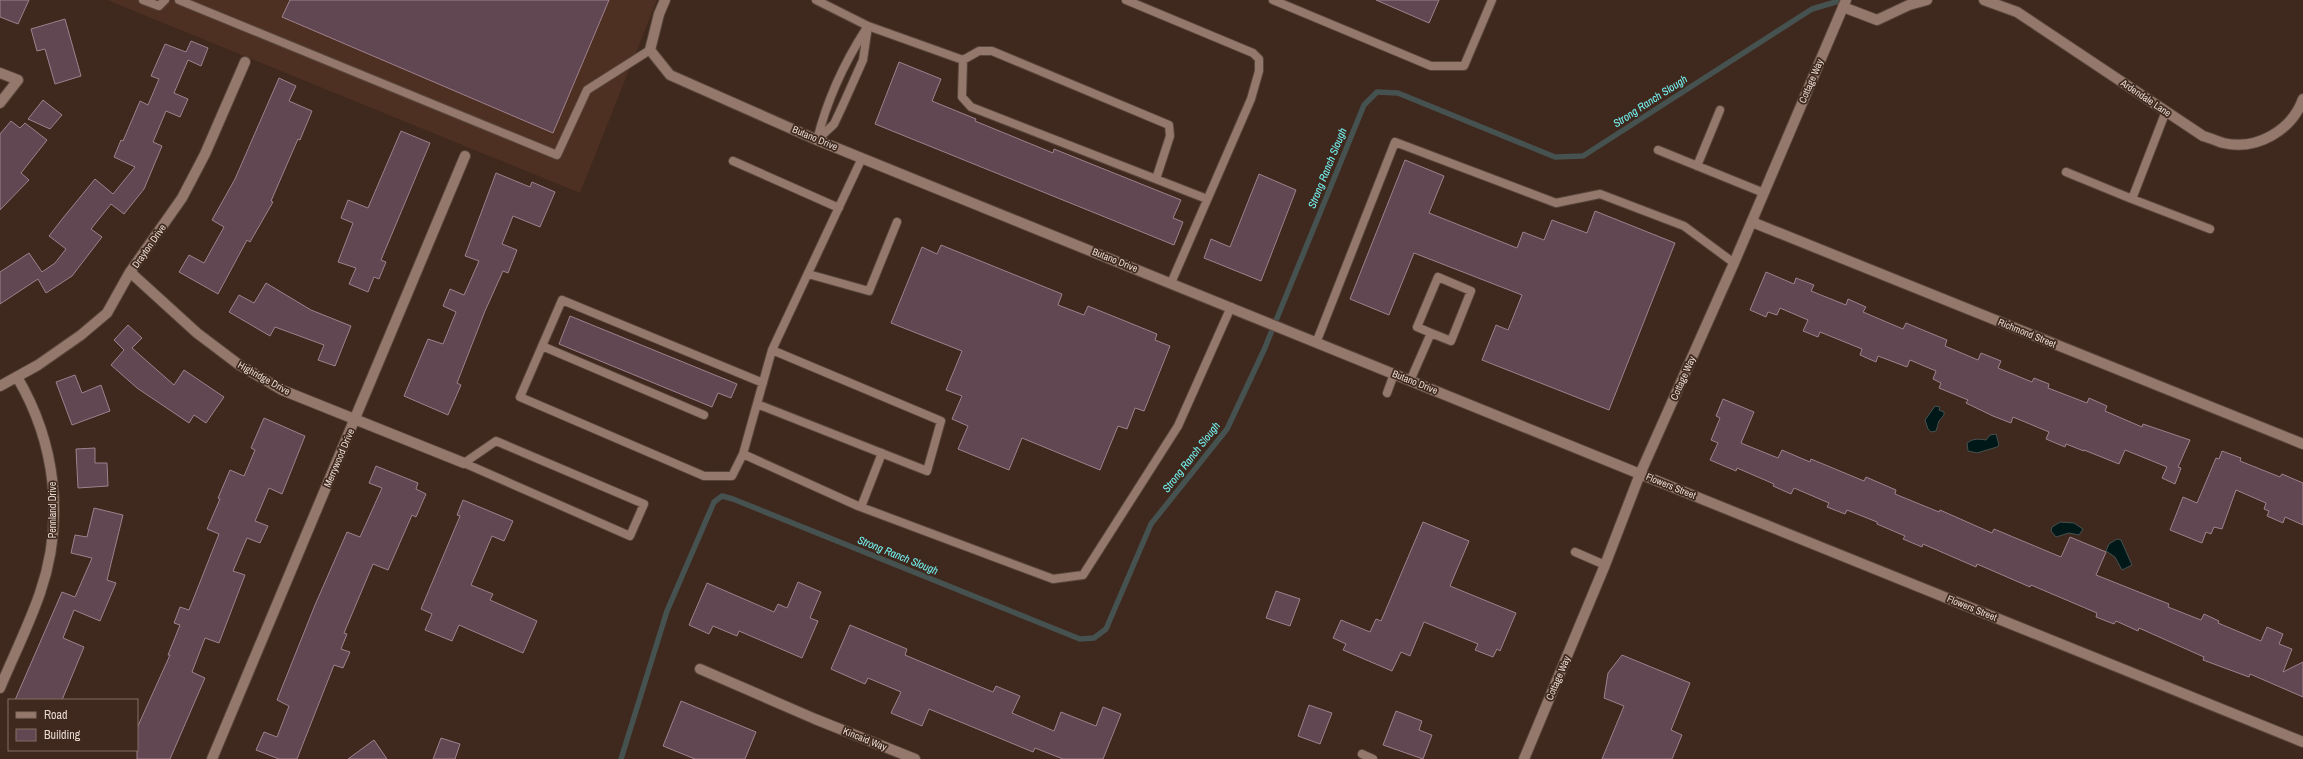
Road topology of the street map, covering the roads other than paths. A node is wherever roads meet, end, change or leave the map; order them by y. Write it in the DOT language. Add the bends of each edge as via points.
graph roads {
  1 [pos="143,0"];
  2 [pos="165,0"];
  3 [pos="179,0"];
  4 [pos="665,0"];
  5 [pos="816,0"];
  6 [pos="1126,0"];
  7 [pos="1273,0"];
  8 [pos="1492,0"];
  9 [pos="1927,0"];
  10 [pos="1984,0"];
  11 [pos="1844,4"];
  12 [pos="868,26"];
  13 [pos="650,50"];
  14 [pos="963,60"];
  15 [pos="245,62"];
  16 [pos="844,68"];
  17 [pos="0,73"];
  18 [pos="857,74"];
  19 [pos="2303,99"];
  20 [pos="0,103"];
  21 [pos="1720,110"];
  22 [pos="2166,111"];
  23 [pos="2299,116"];
  24 [pos="817,140"];
  25 [pos="1658,150"];
  26 [pos="464,156"];
  27 [pos="862,158"];
  28 [pos="733,161"];
  29 [pos="1697,166"];
  30 [pos="2066,172"];
  31 [pos="1156,179"];
  32 [pos="1764,193"];
  33 [pos="1207,199"];
  34 [pos="2132,199"];
  35 [pos="839,208"];
  36 [pos="897,222"];
  37 [pos="1752,222"];
  38 [pos="2210,229"];
  39 [pos="1734,263"];
  40 [pos="130,272"];
  41 [pos="808,274"];
  42 [pos="1171,283"];
  43 [pos="1231,307"];
  44 [pos="1431,333"];
  45 [pos="1316,343"];
  46 [pos="542,346"];
  47 [pos="772,350"];
  48 [pos="1394,374"];
  49 [pos="17,377"];
  50 [pos="1410,381"];
  51 [pos="763,383"];
  52 [pos="0,386"];
  53 [pos="1387,393"];
  54 [pos="757,404"];
  55 [pos="704,415"];
  56 [pos="356,418"];
  57 [pos="2303,444"];
  58 [pos="882,453"];
  59 [pos="744,454"];
  60 [pos="464,463"];
  61 [pos="1640,474"];
  62 [pos="862,507"];
  63 [pos="1575,552"];
  64 [pos="1606,564"];
  65 [pos="700,669"];
  66 [pos="0,688"];
  67 [pos="2303,742"];
  68 [pos="1362,754"];
  69 [pos="212,759"];
  70 [pos="915,759"];
  71 [pos="1373,759"];
  72 [pos="1524,759"];
  1 -- 2 [label="lane" via="159,6"];
  3 -- 13 [label="lane" via="557,155 587,90"];
  4 -- 13 [label="street"];
  5 -- 12 [label="lane"];
  6 -- 33 [label="lane" via="1253,54 1259,59 1259,71 1251,99"];
  7 -- 8 [label="lane" via="1431,66 1464,66"];
  9 -- 11 [label="street" via="1909,5 1878,20"];
  10 -- 22 [label="street, Ardendale Lane" via="2017,12"];
  11 -- 32 [label="street, Cottage Way"];
  12 -- 14 [label="lane"];
  12 -- 16 [label="lane"];
  12 -- 18 [label="lane" via="863,60"];
  13 -- 24 [label="street, Butano Drive" via="670,75"];
  14 -- 31 [label="lane" via="962,97 971,107"];
  14 -- 31 [label="lane" via="979,51 992,51 1169,125 1170,136"];
  15 -- 40 [label="street, Drayton Drive" via="205,154 182,198"];
  16 -- 18 [label="lane"];
  16 -- 24 [label="lane" via="824,113"];
  17 -- 20 [label="street" via="18,80"];
  18 -- 24 [label="lane" via="834,124"];
  19 -- 23 [label="street, Ardendale Lane"];
  21 -- 29 [label="lane"];
  22 -- 23 [label="street, Ardendale Lane" via="2203,136 2224,143 2244,144 2263,140"];
  22 -- 34 [label="lane"];
  24 -- 27 [label="street, Butano Drive"];
  25 -- 29 [label="lane"];
  26 -- 56 [label="street, Merrywood Drive"];
  27 -- 35 [label="lane"];
  27 -- 42 [label="street, Butano Drive"];
  28 -- 35 [label="lane"];
  29 -- 32 [label="lane"];
  30 -- 34 [label="lane"];
  31 -- 33 [label="lane"];
  32 -- 37 [label="street, Cottage Way"];
  33 -- 42 [label="lane"];
  34 -- 38 [label="lane"];
  35 -- 41 [label="lane"];
  36 -- 41 [label="lane" via="869,292"];
  37 -- 39 [label="street, Cottage Way"];
  37 -- 57 [label="street, Richmond Street"];
  39 -- 45 [label="lane" via="1684,226 1600,194 1556,203 1395,142"];
  39 -- 61 [label="street, Cottage Way"];
  40 -- 49 [label="street, Drayton Drive" via="107,313 81,335"];
  40 -- 56 [label="street, Highridge Drive" via="197,333 238,364 282,390"];
  41 -- 47 [label="lane"];
  42 -- 43 [label="street, Butano Drive"];
  43 -- 45 [label="street, Butano Drive"];
  43 -- 62 [label="lane" via="1178,426 1083,576 1053,579"];
  44 -- 44 [label="lane" via="1417,327 1438,277 1471,291 1451,341"];
  44 -- 50 [label="lane"];
  45 -- 48 [label="street, Butano Drive"];
  46 -- 51 [label="lane" via="562,300"];
  46 -- 55 [label="lane"];
  46 -- 59 [label="lane" via="520,397 704,476 732,476"];
  47 -- 51 [label="lane"];
  47 -- 58 [label="lane" via="941,422 927,471"];
  48 -- 50 [label="street, Butano Drive"];
  48 -- 53 [label="lane"];
  49 -- 52 [label="street, Drayton Drive"];
  49 -- 66 [label="street, Pennland Drive" via="37,416 49,453 54,491 54,530 40,593"];
  50 -- 61 [label="street, Butano Drive"];
  51 -- 54 [label="lane"];
  54 -- 58 [label="lane"];
  54 -- 59 [label="lane"];
  56 -- 60 [label="street, Highridge Drive"];
  56 -- 69 [label="street, Merrywood Drive"];
  58 -- 62 [label="lane"];
  59 -- 62 [label="lane"];
  60 -- 60 [label="lane" via="630,536 644,504 496,440"];
  61 -- 64 [label="street, Cottage Way"];
  61 -- 67 [label="street, Flowers Street"];
  63 -- 64 [label="lane"];
  64 -- 72 [label="street, Cottage Way"];
  65 -- 70 [label="street, Kincaid Way"];
  68 -- 71 [label="lane"];
}
